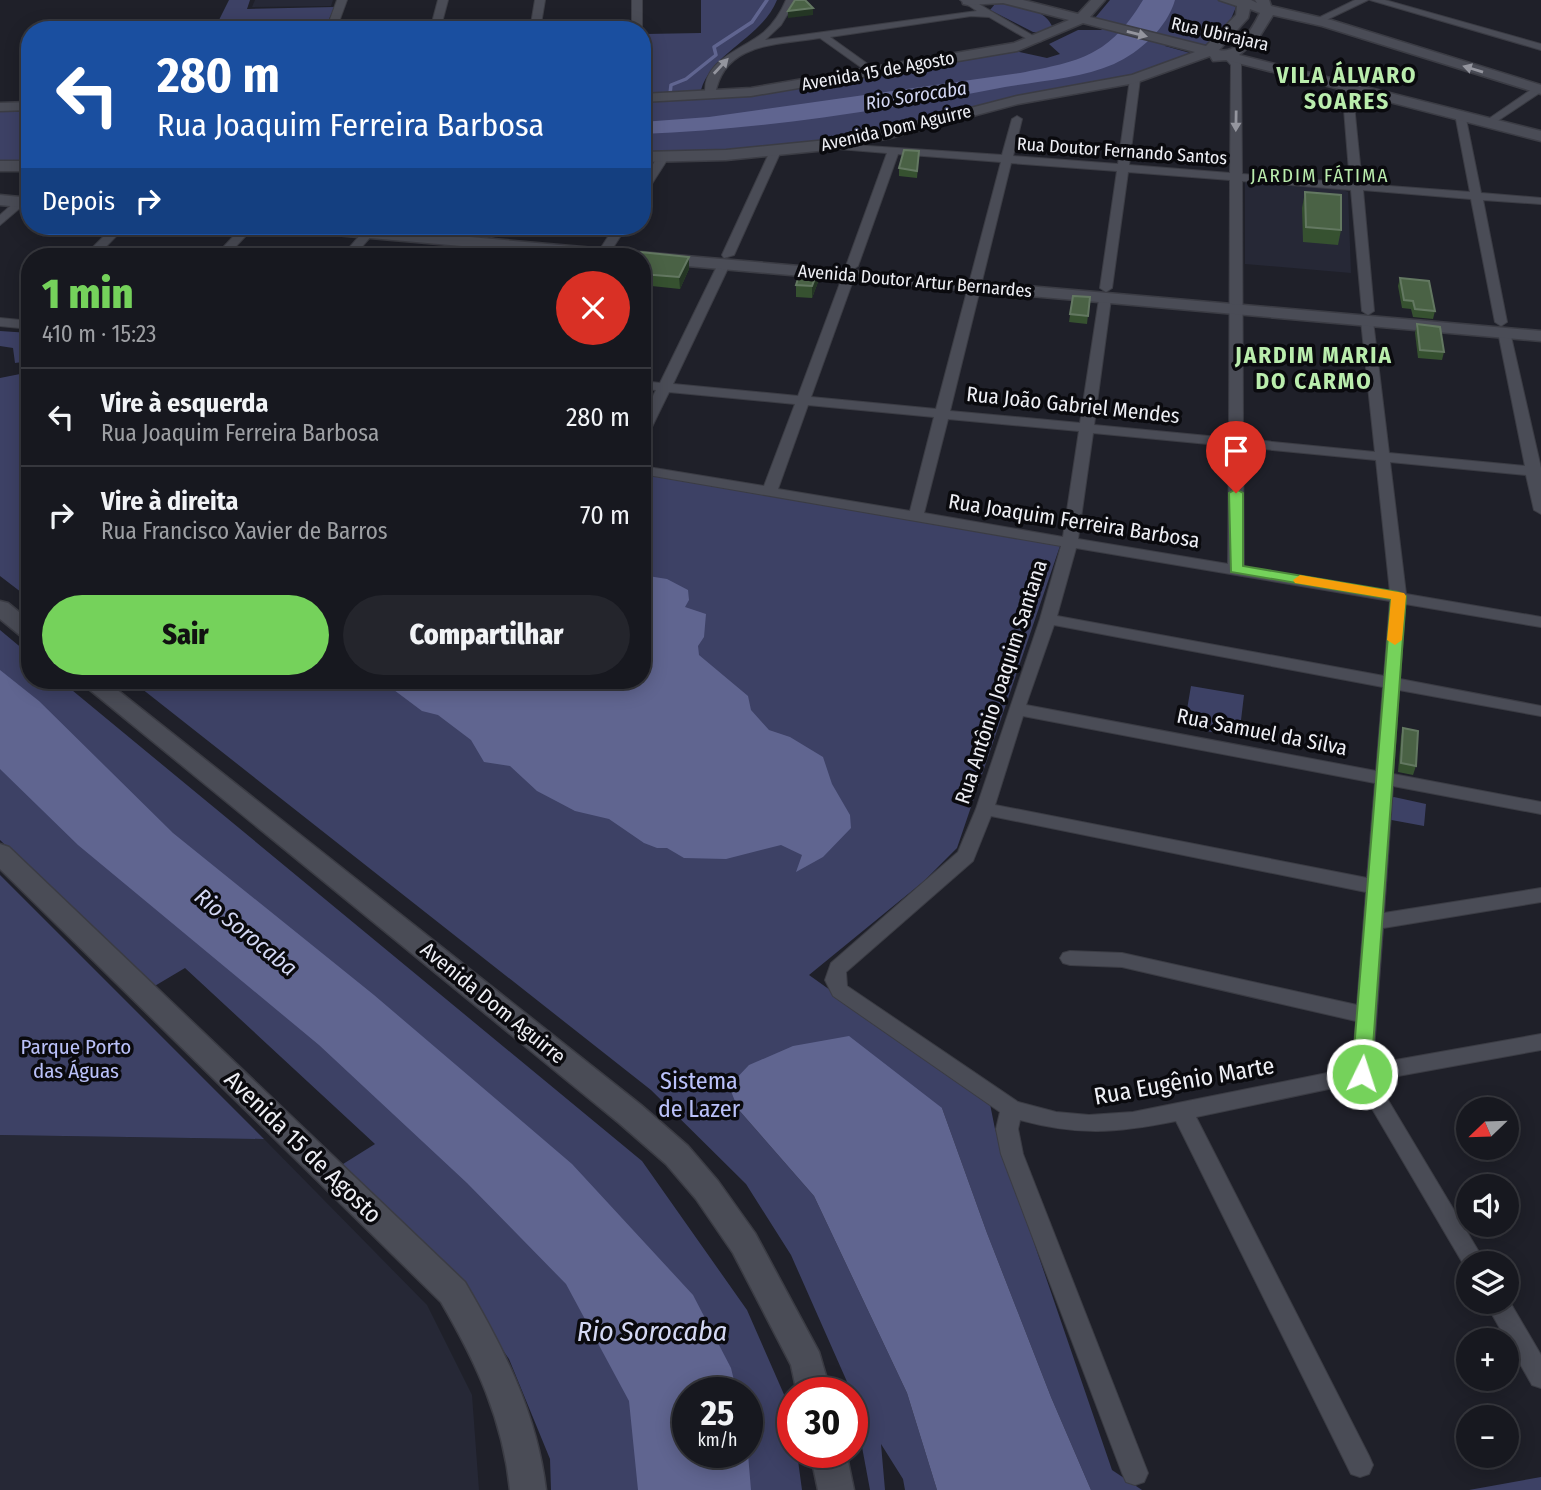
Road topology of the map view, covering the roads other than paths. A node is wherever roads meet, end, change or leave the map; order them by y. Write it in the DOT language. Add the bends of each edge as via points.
graph roads {
  1 [pos="342,0"];
  2 [pos="443,0"];
  3 [pos="540,0"];
  4 [pos="637,0"];
  5 [pos="792,0"];
  6 [pos="1000,0"];
  7 [pos="1007,0"];
  8 [pos="1226,0"];
  9 [pos="1363,0"];
  10 [pos="1376,0"];
  11 [pos="970,2"];
  12 [pos="1097,2"];
  13 [pos="1264,5"];
  14 [pos="1244,6"];
  15 [pos="1037,9"];
  16 [pos="955,15"];
  17 [pos="993,15"];
  18 [pos="334,21"];
  19 [pos="437,21"];
  20 [pos="536,21"];
  21 [pos="637,21"];
  22 [pos="1317,21"];
  23 [pos="1086,22"];
  24 [pos="822,36"];
  25 [pos="1044,37"];
  26 [pos="747,46"];
  27 [pos="1541,47"];
  28 [pos="1208,52"];
  29 [pos="1228,56"];
  30 [pos="872,72"];
  31 [pos="1141,77"];
  32 [pos="1347,85"];
  33 [pos="1540,90"];
  34 [pos="710,96"];
  35 [pos="651,98"];
  36 [pos="21,106"];
  37 [pos="0,107"];
  38 [pos="1460,114"];
  39 [pos="1017,119"];
  40 [pos="1489,122"];
  41 [pos="1541,136"];
  42 [pos="864,144"];
  43 [pos="775,151"];
  44 [pos="893,151"];
  45 [pos="651,157"];
  46 [pos="663,157"];
  47 [pos="1007,159"];
  48 [pos="0,166"];
  49 [pos="21,166"];
  50 [pos="1123,168"];
  51 [pos="651,176"];
  52 [pos="1235,177"];
  53 [pos="1356,186"];
  54 [pos="1474,195"];
  55 [pos="21,198"];
  56 [pos="0,200"];
  57 [pos="1541,201"];
  58 [pos="21,203"];
  59 [pos="0,221"];
  60 [pos="111,235"];
  61 [pos="241,235"];
  62 [pos="496,235"];
  63 [pos="98,248"];
  64 [pos="228,248"];
  65 [pos="579,248"];
  66 [pos="651,255"];
  67 [pos="726,260"];
  68 [pos="850,270"];
  69 [pos="976,281"];
  70 [pos="1106,293"];
  71 [pos="1236,305"];
  72 [pos="1367,316"];
  73 [pos="0,322"];
  74 [pos="21,322"];
  75 [pos="1541,325"];
  76 [pos="1503,327"];
  77 [pos="1541,336"];
  78 [pos="651,385"];
  79 [pos="664,387"];
  80 [pos="802,400"];
  81 [pos="651,414"];
  82 [pos="942,414"];
  83 [pos="1086,428"];
  84 [pos="1236,442"];
  85 [pos="1382,457"];
  86 [pos="651,472"];
  87 [pos="1537,472"];
  88 [pos="769,492"];
  89 [pos="1541,510"];
  90 [pos="916,517"];
  91 [pos="1070,542"];
  92 [pos="1236,569"];
  93 [pos="1398,596"];
  94 [pos="0,608"];
  95 [pos="1048,619"];
  96 [pos="1541,622"];
  97 [pos="21,625"];
  98 [pos="1392,683"];
  99 [pos="101,689"];
  100 [pos="1016,709"];
  101 [pos="1541,711"];
  102 [pos="1385,779"];
  103 [pos="1541,808"];
  104 [pos="985,809"];
  105 [pos="0,853"];
  106 [pos="1376,887"];
  107 [pos="1541,895"];
  108 [pos="1374,922"];
  109 [pos="1070,958"];
  110 [pos="835,979"];
  111 [pos="1366,1015"];
  112 [pos="1540,1045"];
  113 [pos="1362,1074"];
  114 [pos="1012,1109"];
  115 [pos="1182,1111"];
  116 [pos="1466,1251"];
  117 [pos="1504,1314"];
  118 [pos="810,1377"];
  119 [pos="1541,1377"];
  120 [pos="1360,1465"];
  121 [pos="831,1468"];
  122 [pos="1135,1473"];
  123 [pos="528,1490"];
  124 [pos="836,1490"];
  1 -- 18 [label="street"];
  2 -- 19 [label="street"];
  3 -- 20 [label="street"];
  4 -- 21 [label="street"];
  5 -- 26 [label="street" via="767,34"];
  6 -- 11 [label="main road"];
  7 -- 15 [label="main road"];
  8 -- 14 [label="main road"];
  9 -- 22 [label="street"];
  10 -- 27 [label="street"];
  11 -- 16 [label="street"];
  11 -- 17 [label="street"];
  12 -- 15 [label="main road" via="1068,11"];
  12 -- 23 [label="main road, Avenida 15 de Agosto"];
  13 -- 14 [label="main road"];
  13 -- 22 [label="main road"];
  13 -- 29 [label="main road, Avenida Dom Aguirre" via="1257,33"];
  14 -- 28 [label="main road, Avenida Dom Aguirre" via="1227,35"];
  15 -- 23 [label="main road, Rua Ubirajara"];
  15 -- 25 [label="main road" via="1056,18 1056,25"];
  16 -- 17 [label="street"];
  16 -- 24 [label="street"];
  17 -- 25 [label="street"];
  33 -- 22 [label="main road, one-way"];
  23 -- 25 [label="main road, Avenida 15 de Agosto"];
  23 -- 28 [label="main road, Rua Ubirajara, one-way"];
  24 -- 26 [label="street"];
  24 -- 30 [label="street"];
  25 -- 30 [label="main road, Avenida 15 de Agosto" via="1017,47"];
  34 -- 26 [label="street, one-way" via="719,65"];
  28 -- 29 [label="main road, Rua Ubirajara"];
  28 -- 31 [label="main road, Avenida Dom Aguirre"];
  29 -- 31 [label="main road, Avenida Dom Aguirre"];
  29 -- 32 [label="main road, Rua Ubirajara"];
  29 -- 52 [label="street, one-way" via="1237,71"];
  30 -- 34 [label="main road, Avenida 15 de Agosto"];
  31 -- 42 [label="main road, Avenida Dom Aguirre" via="1017,100"];
  31 -- 50 [label="street, Rua Antônio Joaquim Santana"];
  32 -- 38 [label="main road, Rua Ubirajara"];
  32 -- 53 [label="street"];
  33 -- 40 [label="street"];
  34 -- 35 [label="main road, Avenida 15 de Agosto"];
  36 -- 37 [label="main road"];
  38 -- 40 [label="main road, Rua Ubirajara"];
  38 -- 54 [label="street"];
  39 -- 47 [label="street"];
  40 -- 41 [label="main road, Rua Ubirajara"];
  42 -- 43 [label="main road, Avenida Dom Aguirre"];
  42 -- 44 [label="street, Rua Doutor Fernando Santos"];
  43 -- 46 [label="main road, Avenida Dom Aguirre"];
  43 -- 67 [label="street"];
  44 -- 47 [label="street, Rua Doutor Fernando Santos"];
  44 -- 68 [label="street"];
  45 -- 46 [label="main road, Avenida Dom Aguirre"];
  46 -- 51 [label="street"];
  47 -- 50 [label="street, Rua Doutor Fernando Santos"];
  47 -- 69 [label="street"];
  48 -- 49 [label="main road"];
  50 -- 52 [label="street, Rua Doutor Fernando Santos"];
  50 -- 70 [label="street, Rua Antônio Joaquim Santana"];
  52 -- 53 [label="street, Rua Doutor Fernando Santos"];
  52 -- 71 [label="street"];
  53 -- 54 [label="street, Rua Doutor Fernando Santos"];
  53 -- 72 [label="street"];
  54 -- 57 [label="street, Rua Doutor Fernando Santos"];
  54 -- 76 [label="street"];
  55 -- 56 [label="main road"];
  58 -- 59 [label="street"];
  60 -- 63 [label="street"];
  61 -- 64 [label="street"];
  62 -- 65 [label="main road, Avenida Doutor Artur Bernardes"];
  66 -- 67 [label="main road, Avenida Doutor Artur Bernardes"];
  67 -- 68 [label="main road, Avenida Doutor Artur Bernardes"];
  67 -- 79 [label="street"];
  68 -- 69 [label="main road, Avenida Doutor Artur Bernardes"];
  68 -- 80 [label="street"];
  69 -- 70 [label="main road, Avenida Doutor Artur Bernardes"];
  69 -- 82 [label="street"];
  70 -- 71 [label="main road, Avenida Doutor Artur Bernardes"];
  70 -- 83 [label="street, Rua Antônio Joaquim Santana"];
  71 -- 72 [label="main road, Avenida Doutor Artur Bernardes"];
  71 -- 84 [label="street"];
  72 -- 76 [label="main road, Avenida Doutor Artur Bernardes"];
  72 -- 85 [label="street"];
  73 -- 74 [label="street"];
  75 -- 76 [label="main road, Avenida Doutor Artur Bernardes"];
  76 -- 77 [label="main road, Avenida Doutor Artur Bernardes"];
  76 -- 87 [label="street"];
  78 -- 79 [label="street, Rua João Gabriel Mendes"];
  79 -- 80 [label="street, Rua João Gabriel Mendes"];
  79 -- 81 [label="street"];
  80 -- 82 [label="street, Rua João Gabriel Mendes"];
  80 -- 88 [label="street"];
  82 -- 83 [label="street, Rua João Gabriel Mendes"];
  82 -- 90 [label="street"];
  83 -- 84 [label="street, Rua João Gabriel Mendes"];
  83 -- 91 [label="street, Rua Antônio Joaquim Santana"];
  84 -- 85 [label="street, Rua João Gabriel Mendes"];
  84 -- 92 [label="street"];
  85 -- 87 [label="street, Rua João Gabriel Mendes"];
  85 -- 93 [label="street"];
  86 -- 88 [label="street, Rua Joaquim Ferreira Barbosa"];
  87 -- 89 [label="street"];
  88 -- 90 [label="street, Rua Joaquim Ferreira Barbosa"];
  90 -- 91 [label="street, Rua Joaquim Ferreira Barbosa"];
  91 -- 92 [label="street, Rua Joaquim Ferreira Barbosa"];
  91 -- 95 [label="street, Rua Antônio Joaquim Santana"];
  92 -- 93 [label="street, Rua Joaquim Ferreira Barbosa"];
  93 -- 96 [label="street, Rua Joaquim Ferreira Barbosa"];
  93 -- 98 [label="street"];
  94 -- 97 [label="main road"];
  95 -- 98 [label="street"];
  95 -- 100 [label="street, Rua Antônio Joaquim Santana"];
  98 -- 101 [label="street"];
  98 -- 102 [label="street"];
  99 -- 118 [label="main road, Avenida Dom Aguirre" via="677,1155 744,1243"];
  100 -- 102 [label="street, Rua Samuel da Silva"];
  100 -- 104 [label="street, Rua Antônio Joaquim Santana"];
  102 -- 103 [label="street, Rua Samuel da Silva"];
  102 -- 106 [label="street"];
  104 -- 106 [label="street"];
  104 -- 110 [label="street, Rua Antônio Joaquim Santana" via="965,856 838,968"];
  105 -- 123 [label="main road, Avenida 15 de Agosto" via="453,1292 494,1366 516,1424"];
  106 -- 108 [label="street"];
  107 -- 108 [label="street"];
  108 -- 111 [label="street"];
  109 -- 111 [label="street" via="1122,960"];
  110 -- 114 [label="street, Rua Eugênio Marte" via="840,991"];
  111 -- 113 [label="street"];
  112 -- 113 [label="street, Rua Eugênio Marte"];
  113 -- 115 [label="street, Rua Eugênio Marte"];
  113 -- 116 [label="street"];
  114 -- 115 [label="street, Rua Eugênio Marte" via="1089,1124"];
  114 -- 122 [label="street" via="1007,1129 1012,1154"];
  115 -- 120 [label="street"];
  117 -- 119 [label="street"];
  121 -- 124 [label="main road"];
}
